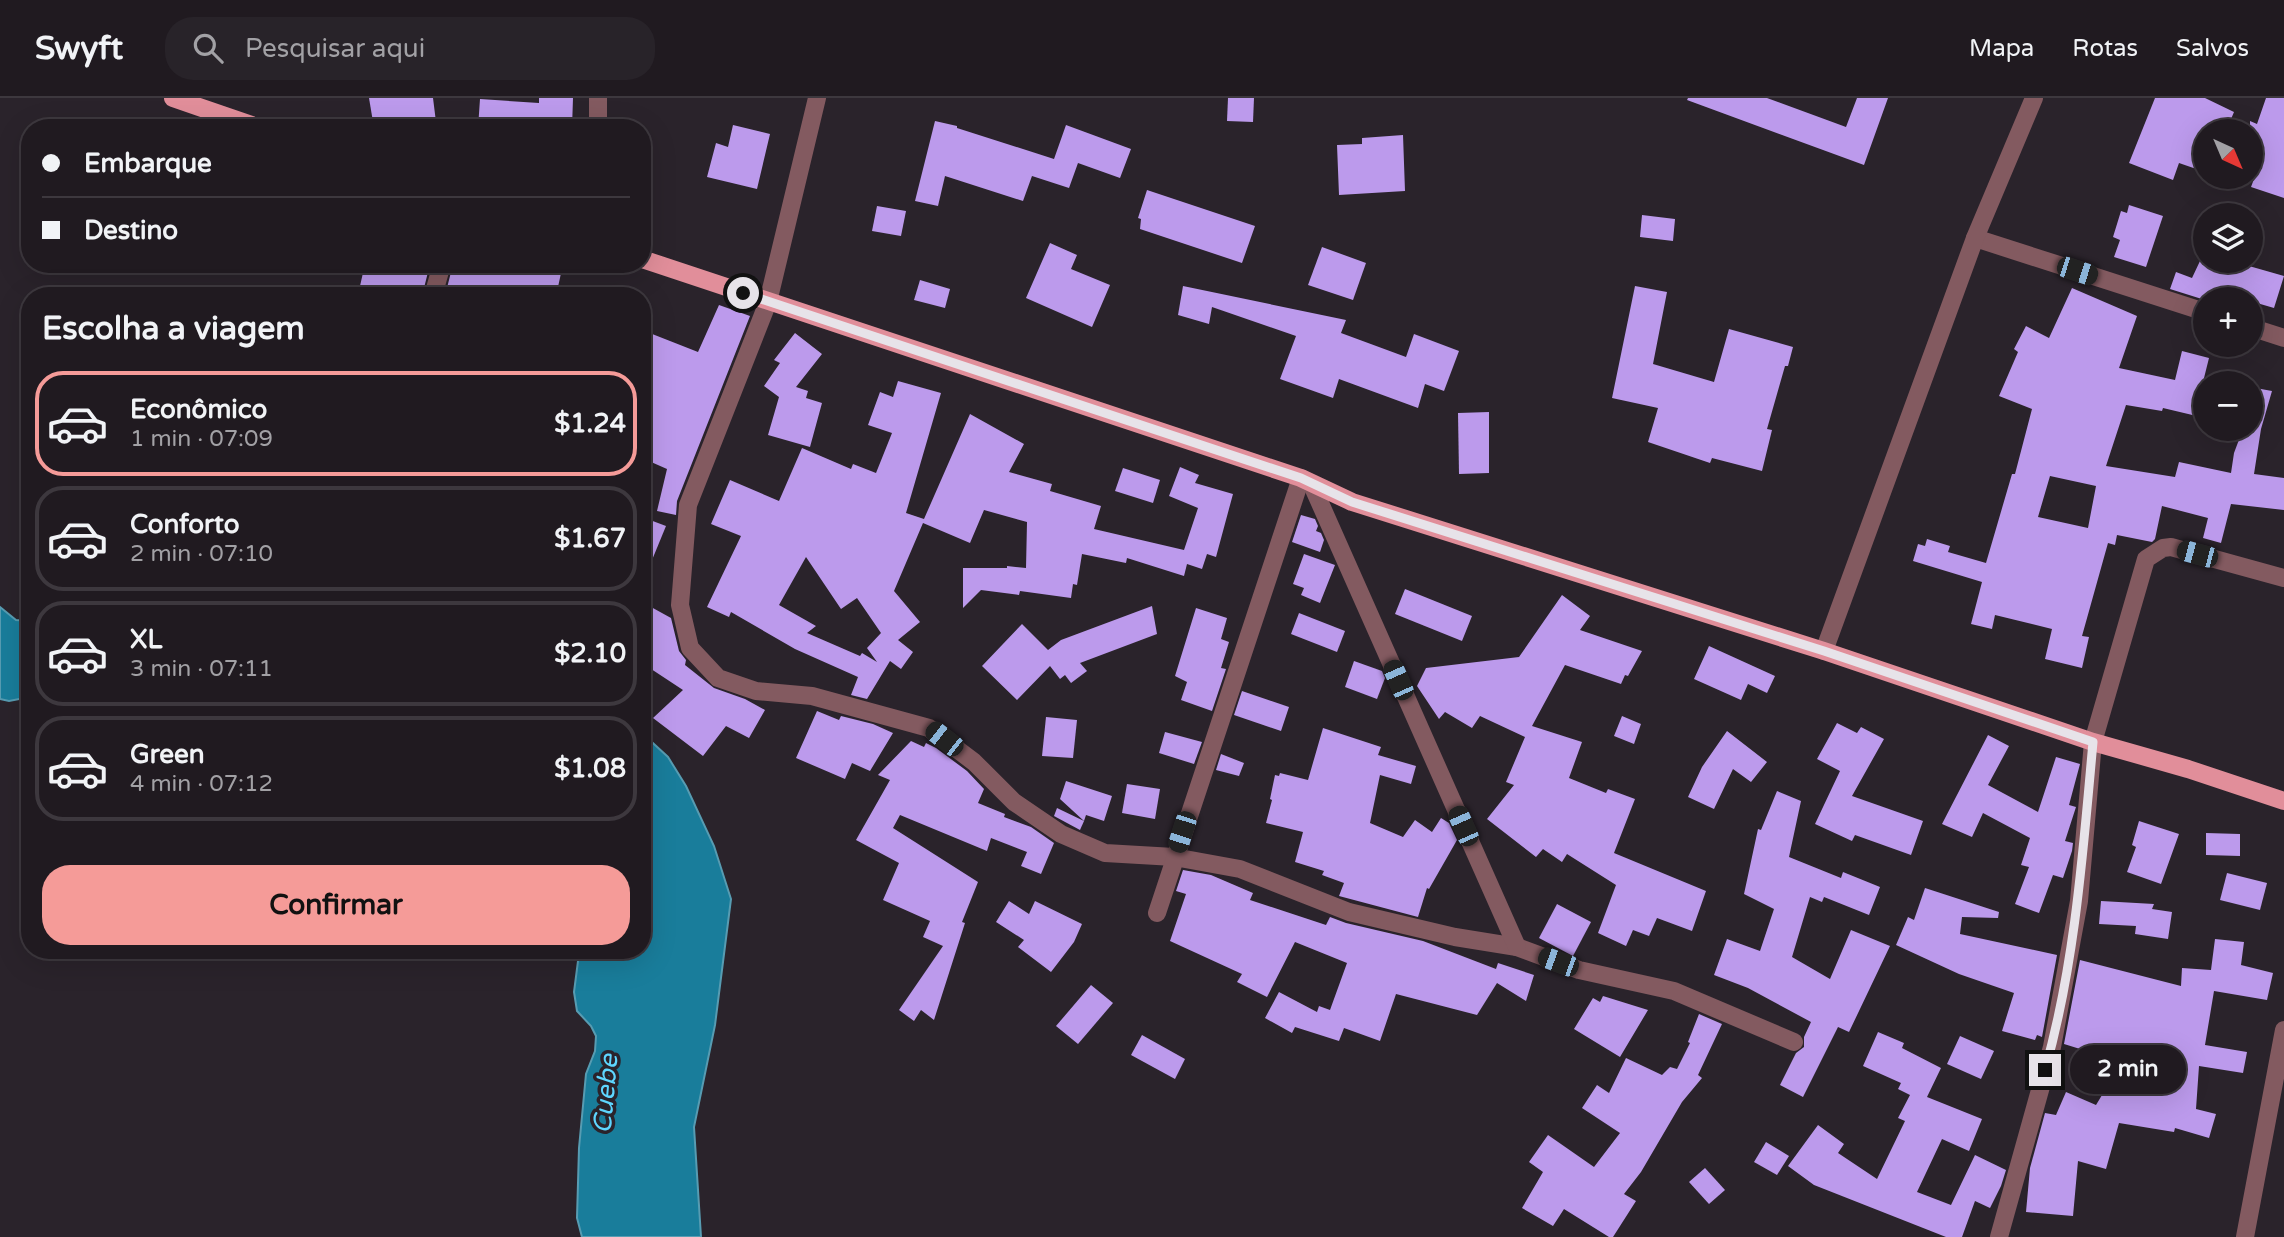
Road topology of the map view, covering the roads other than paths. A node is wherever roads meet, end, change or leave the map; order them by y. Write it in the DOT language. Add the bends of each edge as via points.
graph roads {
  1 [pos="173,98"];
  2 [pos="598,98"];
  3 [pos="817,98"];
  4 [pos="2035,98"];
  5 [pos="234,119"];
  6 [pos="598,119"];
  7 [pos="1975,238"];
  8 [pos="651,262"];
  9 [pos="768,302"];
  10 [pos="2193,308"];
  11 [pos="2263,331"];
  12 [pos="2284,338"];
  13 [pos="1306,482"];
  14 [pos="2284,578"];
  15 [pos="1824,651"];
  16 [pos="2093,742"];
  17 [pos="2284,801"];
  18 [pos="1174,857"];
  19 [pos="1157,913"];
  20 [pos="1517,947"];
  21 [pos="2284,1030"];
  22 [pos="1794,1042"];
  23 [pos="1999,1237"];
  24 [pos="2245,1237"];
  1 -- 5 [label="main road"];
  2 -- 6 [label="street"];
  3 -- 9 [label="street"];
  4 -- 7 [label="street"];
  7 -- 10 [label="street"];
  7 -- 15 [label="street"];
  8 -- 9 [label="main road"];
  9 -- 13 [label="main road"];
  9 -- 18 [label="street" via="688,505 680,605 690,648 718,678 756,691 812,696 929,728 974,762 1014,802 1061,834 1105,853"];
  11 -- 12 [label="street"];
  13 -- 15 [label="main road" via="1352,502"];
  13 -- 18 [label="street"];
  13 -- 20 [label="street"];
  14 -- 16 [label="street" via="2171,547 2146,559"];
  15 -- 16 [label="main road"];
  16 -- 17 [label="main road"];
  16 -- 23 [label="street" via="2078,901 2052,1047"];
  18 -- 19 [label="street"];
  18 -- 20 [label="street" via="1240,869 1349,912"];
  20 -- 22 [label="street" via="1579,970 1674,992"];
  21 -- 24 [label="street"];
}
